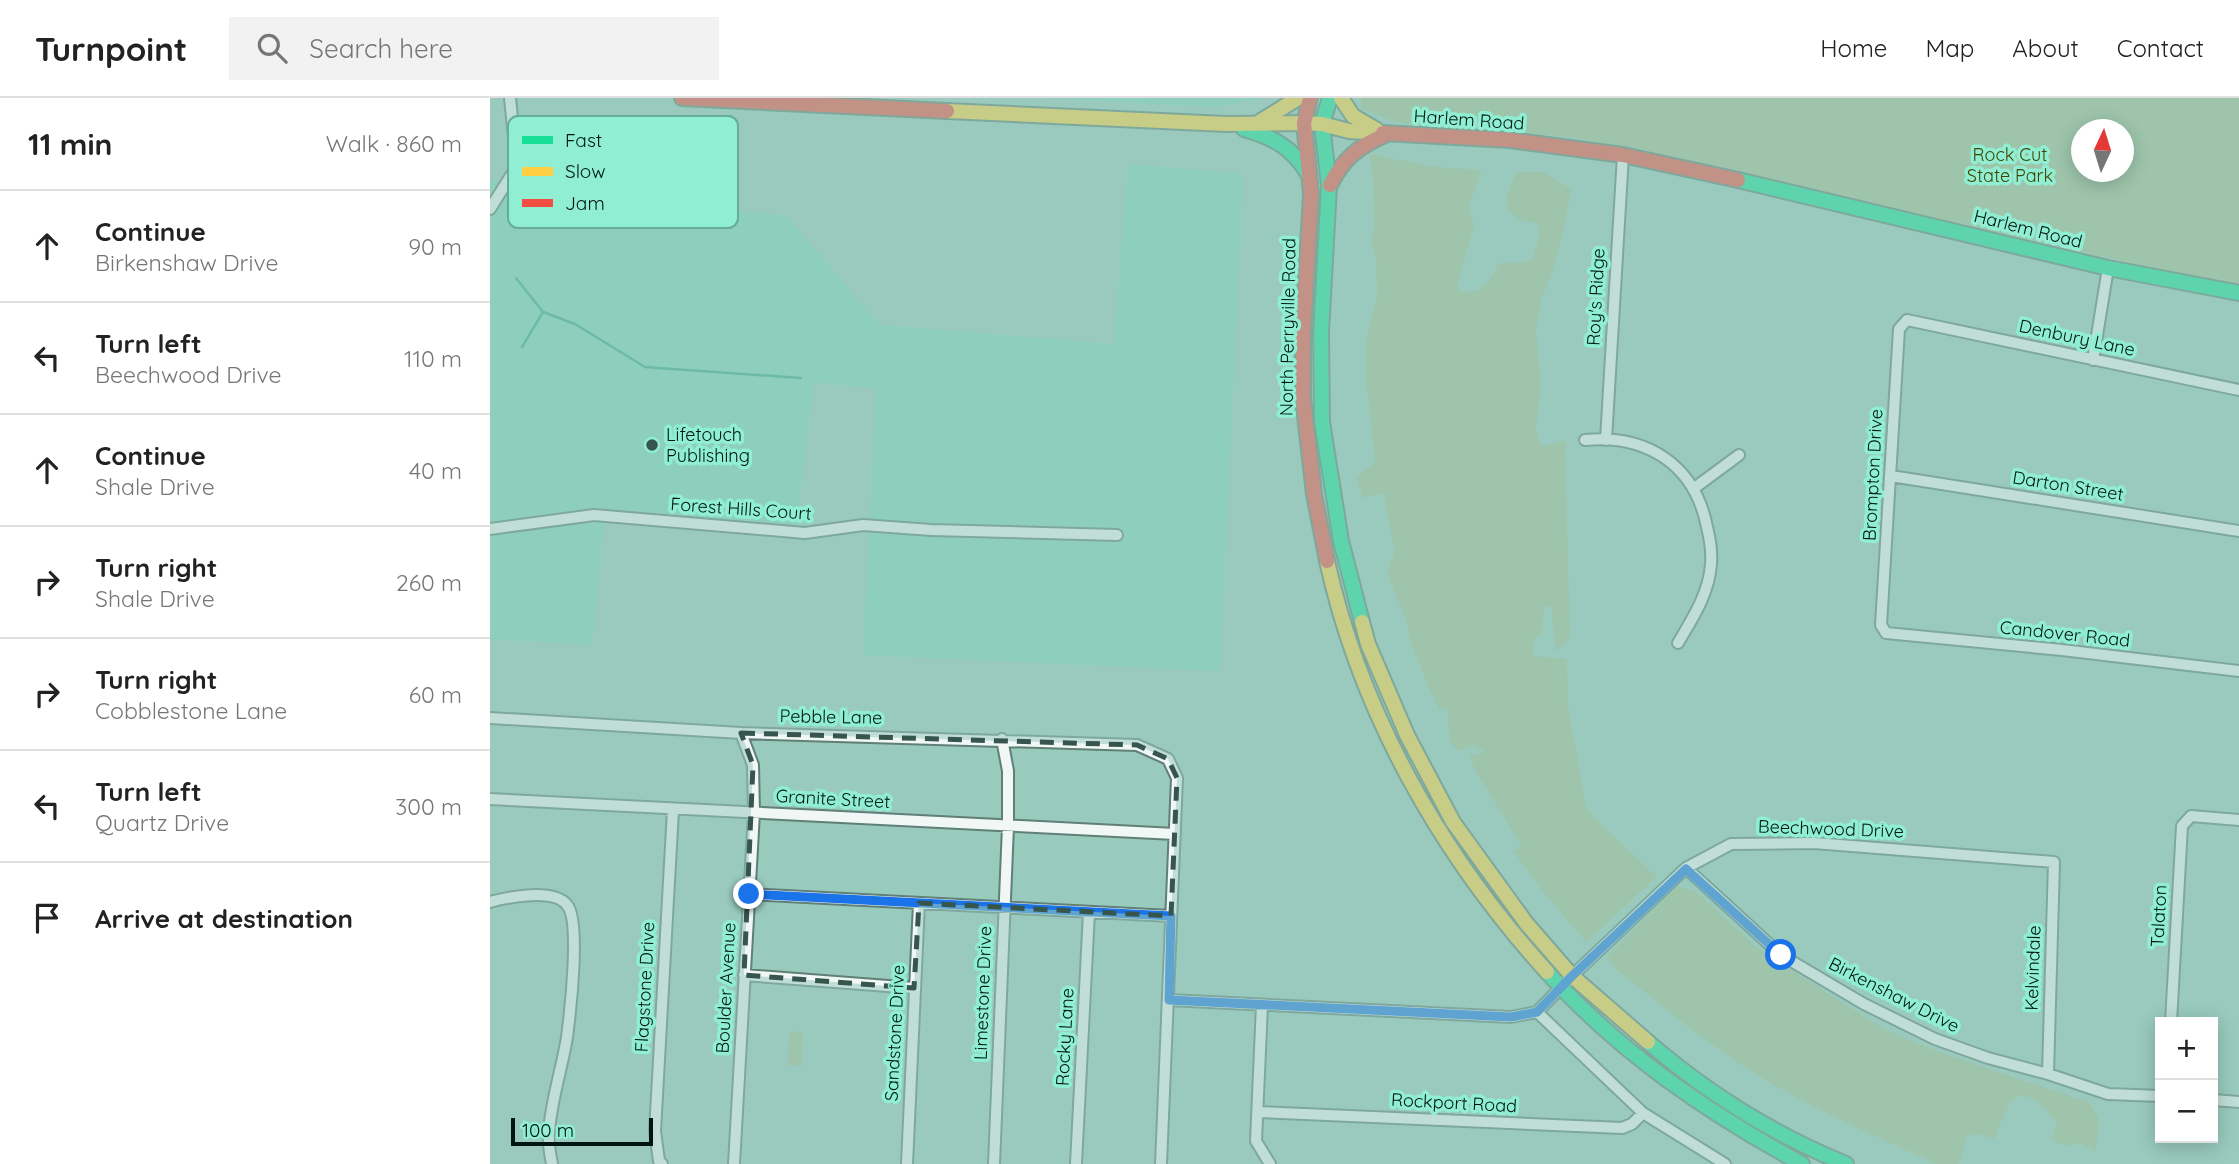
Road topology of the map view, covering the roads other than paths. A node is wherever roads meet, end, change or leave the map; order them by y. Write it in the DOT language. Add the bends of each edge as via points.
graph roads {
  1 [pos="510,98"];
  2 [pos="682,98"];
  3 [pos="1298,98"];
  4 [pos="1310,98"];
  5 [pos="1330,98"];
  6 [pos="1341,98"];
  7 [pos="512,116"];
  8 [pos="1304,123"];
  9 [pos="1226,124"];
  10 [pos="1322,124"];
  11 [pos="1388,134"];
  12 [pos="1623,155"];
  13 [pos="508,180"];
  14 [pos="1311,186"];
  15 [pos="1329,186"];
  16 [pos="490,209"];
  17 [pos="2108,268"];
  18 [pos="2239,293"];
  19 [pos="1908,320"];
  20 [pos="2093,360"];
  21 [pos="2239,390"];
  22 [pos="1585,440"];
  23 [pos="1606,440"];
  24 [pos="1739,455"];
  25 [pos="1891,476"];
  26 [pos="1693,489"];
  27 [pos="490,529"];
  28 [pos="2239,530"];
  29 [pos="1117,535"];
  30 [pos="1886,633"];
  31 [pos="1678,643"];
  32 [pos="2239,671"];
  33 [pos="490,718"];
  34 [pos="741,733"];
  35 [pos="1002,739"];
  36 [pos="490,799"];
  37 [pos="673,810"];
  38 [pos="754,813"];
  39 [pos="2239,821"];
  40 [pos="1008,826"];
  41 [pos="1175,834"];
  42 [pos="2054,862"];
  43 [pos="1686,869"];
  44 [pos="749,894"];
  45 [pos="490,902"];
  46 [pos="919,903"];
  47 [pos="1004,907"];
  48 [pos="1089,912"];
  49 [pos="1171,916"];
  50 [pos="744,975"];
  51 [pos="1572,976"];
  52 [pos="914,988"];
  53 [pos="1560,988"];
  54 [pos="1169,1000"];
  55 [pos="1262,1005"];
  56 [pos="1537,1012"];
  57 [pos="2171,1017"];
  58 [pos="2048,1074"];
  59 [pos="2155,1096"];
  60 [pos="2218,1100"];
  61 [pos="2239,1102"];
  62 [pos="1258,1111"];
  63 [pos="1643,1112"];
  64 [pos="552,1164"];
  65 [pos="662,1164"];
  66 [pos="734,1164"];
  67 [pos="907,1164"];
  68 [pos="994,1164"];
  69 [pos="1076,1164"];
  70 [pos="1161,1164"];
  71 [pos="1270,1164"];
  72 [pos="1725,1164"];
  73 [pos="1802,1164"];
  74 [pos="1846,1164"];
  1 -- 7 [label="street"];
  2 -- 9 [label="main road, Harlem Road"];
  3 -- 9 [label="main road" via="1258,123"];
  4 -- 8 [label="main road, North Perryville Road"];
  5 -- 10 [label="main road, North Perryville Road"];
  6 -- 11 [label="main road" via="1353,116"];
  8 -- 9 [label="main road, Harlem Road"];
  8 -- 10 [label="main road, Harlem Road"];
  8 -- 14 [label="main road, North Perryville Road"];
  9 -- 14 [label="main road" via="1282,142 1303,164"];
  10 -- 11 [label="main road, Harlem Road"];
  10 -- 15 [label="main road, North Perryville Road"];
  11 -- 12 [label="main road, Harlem Road" via="1510,141"];
  11 -- 15 [label="main road" via="1352,152"];
  12 -- 17 [label="main road, Harlem Road"];
  12 -- 23 [label="street, Roy's Ridge"];
  13 -- 16 [label="street"];
  14 -- 53 [label="main road, North Perryville Road" via="1304,417 1318,524 1346,632 1379,718 1429,817 1466,874"];
  15 -- 51 [label="main road, North Perryville Road" via="1321,333 1322,422 1341,541 1368,644 1407,736 1453,822 1526,923"];
  17 -- 18 [label="main road, Harlem Road"];
  17 -- 20 [label="street"];
  19 -- 20 [label="street, Denbury Lane"];
  19 -- 25 [label="street, Brompton Drive" via="1899,329"];
  20 -- 21 [label="street, Denbury Lane"];
  22 -- 23 [label="street"];
  23 -- 26 [label="street" via="1639,445 1662,455 1681,470"];
  24 -- 26 [label="street"];
  25 -- 28 [label="street, Darton Street"];
  25 -- 30 [label="street, Brompton Drive" via="1881,625"];
  26 -- 31 [label="street" via="1703,507 1712,564 1700,605"];
  27 -- 29 [label="street, Forest Hills Court" via="594,515 806,533 863,525"];
  30 -- 32 [label="street, Candover Road"];
  33 -- 34 [label="street, Pebble Lane"];
  34 -- 35 [label="street, Pebble Lane"];
  34 -- 38 [label="street, Boulder Avenue" via="754,765"];
  35 -- 40 [label="street, Limestone Drive" via="1008,771"];
  35 -- 41 [label="street, Pebble Lane" via="1137,745 1168,759 1177,778"];
  36 -- 37 [label="street, Granite Street"];
  37 -- 38 [label="street, Granite Street"];
  37 -- 65 [label="street, Flagstone Drive" via="654,1131"];
  38 -- 40 [label="street, Granite Street"];
  38 -- 44 [label="street, Boulder Avenue"];
  39 -- 57 [label="street, Talaton" via="2190,816 2182,826"];
  40 -- 41 [label="street, Granite Street"];
  40 -- 47 [label="street, Limestone Drive"];
  41 -- 49 [label="street"];
  42 -- 43 [label="street, Beechwood Drive" via="1814,842 1731,844"];
  42 -- 58 [label="street, Kelvindale"];
  43 -- 51 [label="street, Beechwood Drive"];
  43 -- 58 [label="street, Birkenshaw Drive" via="1781,955 1864,1004 1935,1039"];
  44 -- 46 [label="street"];
  44 -- 50 [label="street, Boulder Avenue"];
  45 -- 64 [label="street" via="515,895 554,897 567,904 574,918 567,1036 549,1133"];
  46 -- 47 [label="street"];
  46 -- 52 [label="street, Sandstone Drive"];
  47 -- 48 [label="street"];
  47 -- 68 [label="street, Limestone Drive"];
  48 -- 49 [label="street"];
  48 -- 69 [label="street, Rocky Lane"];
  49 -- 54 [label="street"];
  50 -- 52 [label="street"];
  50 -- 66 [label="street, Boulder Avenue"];
  51 -- 53 [label="street, Beechwood Drive"];
  51 -- 74 [label="main road, North Perryville Road" via="1665,1058 1744,1112"];
  52 -- 67 [label="street, Sandstone Drive"];
  53 -- 56 [label="street, Beechwood Drive"];
  53 -- 73 [label="main road, North Perryville Road" via="1606,1031 1706,1109"];
  54 -- 55 [label="street"];
  54 -- 70 [label="street"];
  55 -- 56 [label="street" via="1511,1017"];
  55 -- 62 [label="street"];
  56 -- 63 [label="street"];
  58 -- 59 [label="street, Birkenshaw Drive" via="2108,1094"];
  60 -- 61 [label="street"];
  62 -- 63 [label="street, Rockport Road" via="1622,1128"];
  62 -- 71 [label="street" via="1256,1141"];
  63 -- 72 [label="street"];
}
